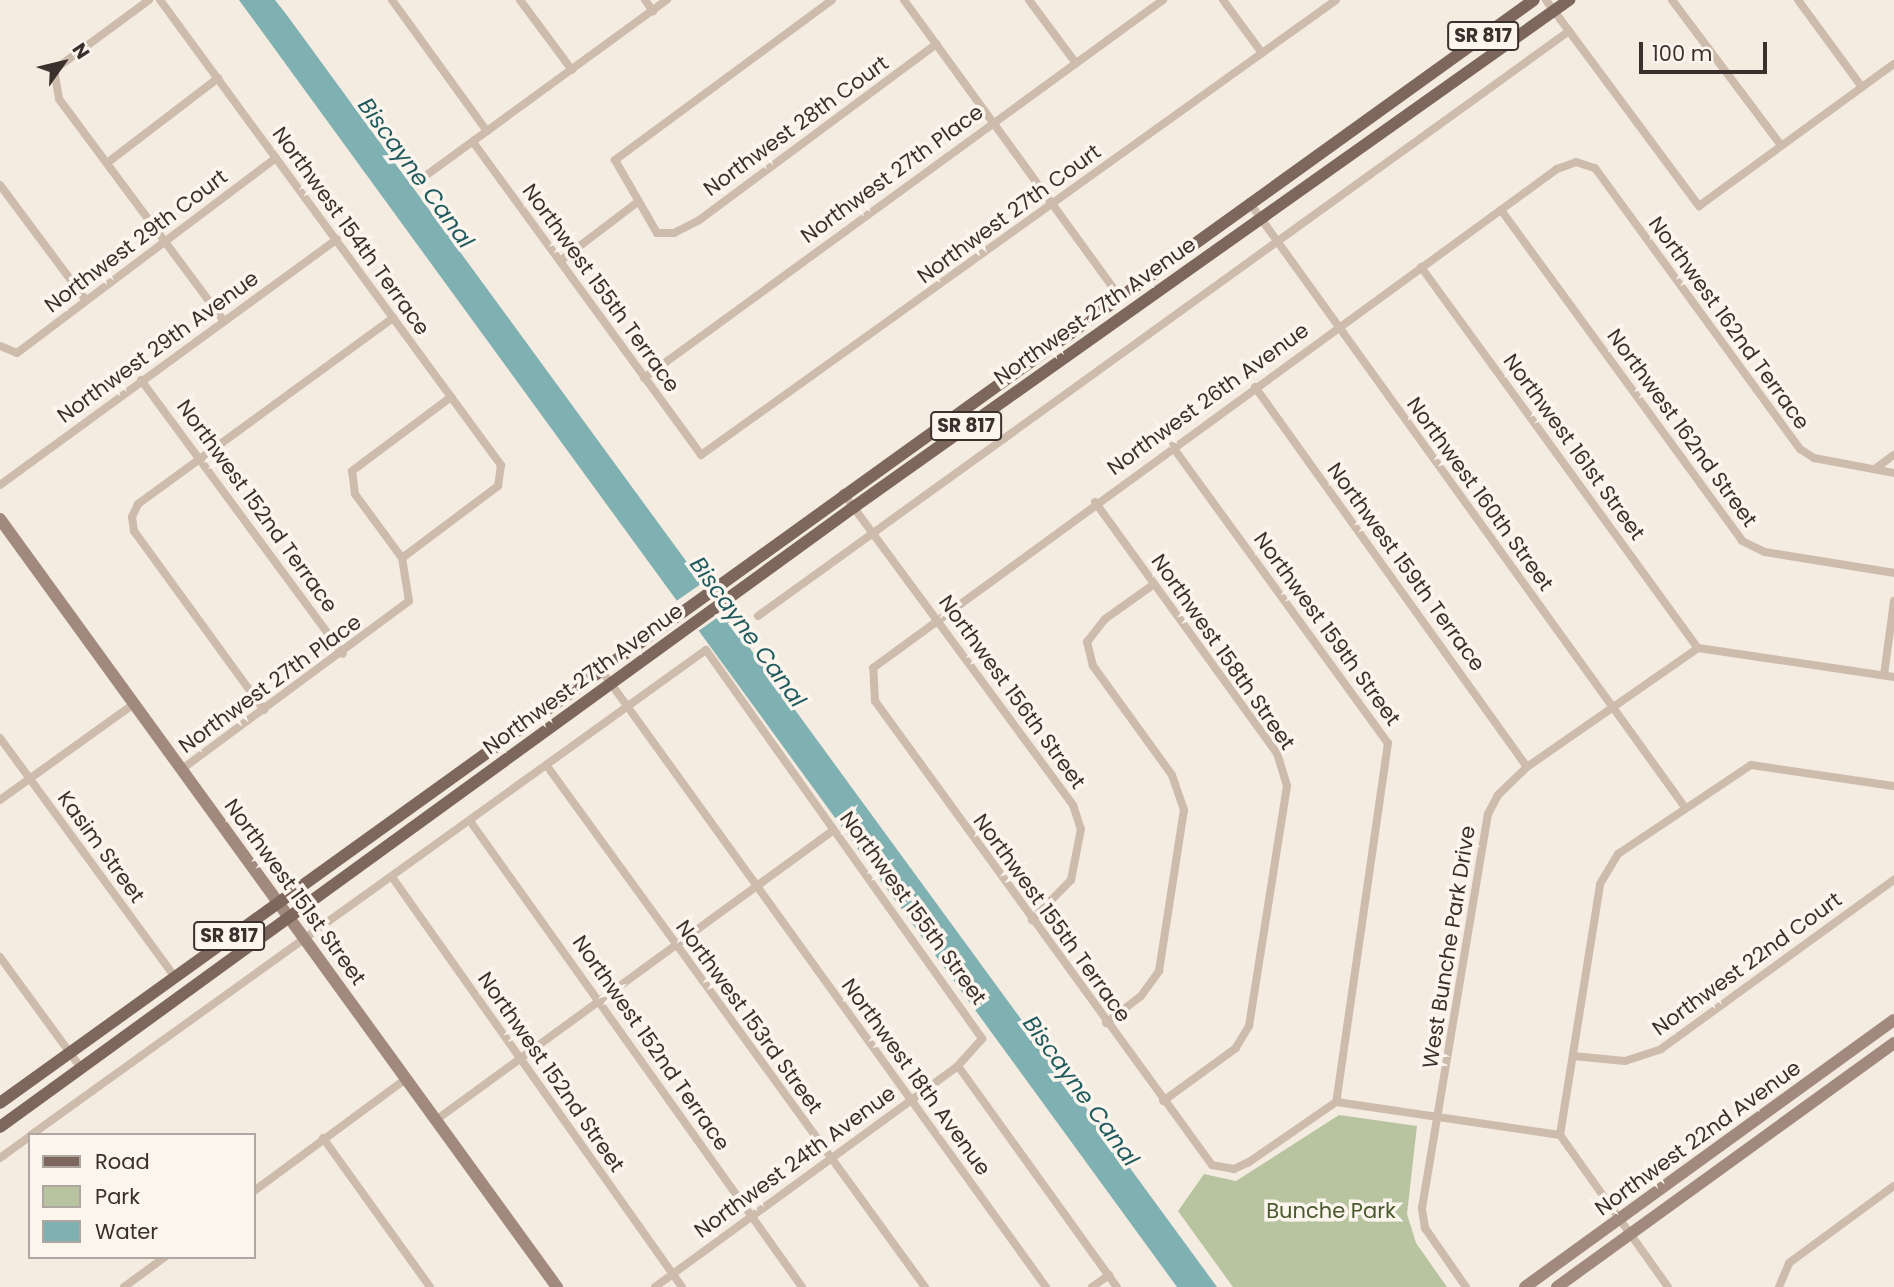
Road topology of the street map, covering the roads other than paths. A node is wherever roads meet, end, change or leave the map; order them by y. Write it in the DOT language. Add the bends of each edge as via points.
graph roads {
  1 [pos="149,0"];
  2 [pos="160,0"];
  3 [pos="392,0"];
  4 [pos="520,0"];
  5 [pos="645,0"];
  6 [pos="667,0"];
  7 [pos="832,0"];
  8 [pos="904,0"];
  9 [pos="1029,0"];
  10 [pos="1163,0"];
  11 [pos="1223,0"];
  12 [pos="1336,0"];
  13 [pos="1534,0"];
  14 [pos="1569,0"];
  15 [pos="1672,0"];
  16 [pos="1797,0"];
  17 [pos="1550,5"];
  18 [pos="653,11"];
  19 [pos="1569,31"];
  20 [pos="936,44"];
  21 [pos="1262,53"];
  22 [pos="1075,62"];
  23 [pos="1894,64"];
  24 [pos="572,69"];
  25 [pos="1431,73"];
  26 [pos="218,78"];
  27 [pos="1862,87"];
  28 [pos="1443,89"];
  29 [pos="993,121"];
  30 [pos="487,131"];
  31 [pos="473,142"];
  32 [pos="1781,145"];
  33 [pos="276,158"];
  34 [pos="1576,162"];
  35 [pos="107,163"];
  36 [pos="428,174"];
  37 [pos="0,185"];
  38 [pos="1249,202"];
  39 [pos="1054,203"];
  40 [pos="635,205"];
  41 [pos="1501,210"];
  42 [pos="1260,218"];
  43 [pos="337,239"];
  44 [pos="163,240"];
  45 [pos="1277,242"];
  46 [pos="560,261"];
  47 [pos="1421,267"];
  48 [pos="1118,295"];
  49 [pos="85,299"];
  50 [pos="393,317"];
  51 [pos="223,321"];
  52 [pos="1338,327"];
  53 [pos="0,345"];
  54 [pos="1049,367"];
  55 [pos="644,378"];
  56 [pos="141,380"];
  57 [pos="1255,387"];
  58 [pos="451,397"];
  59 [pos="1172,446"];
  60 [pos="701,456"];
  61 [pos="1892,457"];
  62 [pos="202,458"];
  63 [pos="1876,468"];
  64 [pos="1893,473"];
  65 [pos="0,485"];
  66 [pos="842,492"];
  67 [pos="1095,502"];
  68 [pos="854,507"];
  69 [pos="0,519"];
  70 [pos="872,532"];
  71 [pos="402,558"];
  72 [pos="1894,573"];
  73 [pos="1154,584"];
  74 [pos="1894,601"];
  75 [pos="758,616"];
  76 [pos="936,618"];
  77 [pos="1698,648"];
  78 [pos="343,654"];
  79 [pos="599,667"];
  80 [pos="870,676"];
  81 [pos="1884,676"];
  82 [pos="1894,677"];
  83 [pos="610,683"];
  84 [pos="135,703"];
  85 [pos="1612,706"];
  86 [pos="628,708"];
  87 [pos="264,710"];
  88 [pos="0,738"];
  89 [pos="470,762"];
  90 [pos="547,766"];
  91 [pos="1527,767"];
  92 [pos="182,769"];
  93 [pos="481,777"];
  94 [pos="29,779"];
  95 [pos="1894,786"];
  96 [pos="0,800"];
  97 [pos="1684,806"];
  98 [pos="470,821"];
  99 [pos="833,831"];
  100 [pos="392,877"];
  101 [pos="1894,880"];
  102 [pos="756,887"];
  103 [pos="278,900"];
  104 [pos="290,917"];
  105 [pos="1032,920"];
  106 [pos="304,938"];
  107 [pos="675,946"];
  108 [pos="0,957"];
  109 [pos="174,976"];
  110 [pos="601,1000"];
  111 [pos="1894,1020"];
  112 [pos="1106,1023"];
  113 [pos="1894,1043"];
  114 [pos="70,1052"];
  115 [pos="1573,1056"];
  116 [pos="520,1060"];
  117 [pos="958,1066"];
  118 [pos="81,1068"];
  119 [pos="406,1079"];
  120 [pos="911,1099"];
  121 [pos="1163,1101"];
  122 [pos="1336,1102"];
  123 [pos="0,1103"];
  124 [pos="1439,1117"];
  125 [pos="436,1120"];
  126 [pos="0,1127"];
  127 [pos="33,1133"];
  128 [pos="1560,1135"];
  129 [pos="28,1137"];
  130 [pos="323,1138"];
  131 [pos="0,1158"];
  132 [pos="831,1158"];
  133 [pos="1894,1186"];
  134 [pos="256,1189"];
  135 [pos="752,1215"];
  136 [pos="1620,1219"];
  137 [pos="1631,1234"];
  138 [pos="162,1259"];
  139 [pos="673,1274"];
  140 [pos="1108,1275"];
  141 [pos="427,1286"];
  142 [pos="124,1287"];
  143 [pos="557,1287"];
  144 [pos="654,1287"];
  145 [pos="682,1287"];
  146 [pos="803,1287"];
  147 [pos="925,1287"];
  148 [pos="1046,1287"];
  149 [pos="1092,1287"];
  150 [pos="1117,1287"];
  151 [pos="1466,1287"];
  152 [pos="1525,1287"];
  153 [pos="1557,1287"];
  154 [pos="1668,1287"];
  155 [pos="1779,1287"];
  1 -- 35 [label="street" via="54,70 60,99"];
  2 -- 26 [label="street, Northwest 154th Terrace"];
  3 -- 30 [label="street"];
  4 -- 24 [label="street"];
  5 -- 18 [label="street"];
  6 -- 18 [label="street"];
  7 -- 40 [label="street" via="615,160"];
  8 -- 20 [label="street"];
  9 -- 22 [label="street"];
  10 -- 22 [label="street, Northwest 27th Place"];
  11 -- 21 [label="street"];
  12 -- 21 [label="street, Northwest 27th Court"];
  13 -- 25 [label="main road, Northwest 27th Avenue / SR 817"];
  14 -- 17 [label="main road, Northwest 27th Avenue / SR 817"];
  15 -- 32 [label="street"];
  16 -- 27 [label="street"];
  17 -- 19 [label="street"];
  17 -- 28 [label="main road, Northwest 27th Avenue / SR 817"];
  18 -- 24 [label="street"];
  19 -- 32 [label="street" via="1699,206"];
  19 -- 45 [label="street"];
  20 -- 29 [label="street"];
  20 -- 40 [label="street, Northwest 28th Court" via="674,233 657,233"];
  21 -- 39 [label="street, Northwest 27th Court"];
  22 -- 29 [label="street, Northwest 27th Place"];
  23 -- 27 [label="street"];
  24 -- 30 [label="street"];
  25 -- 28 [label="main road"];
  25 -- 38 [label="main road, Northwest 27th Avenue / SR 817"];
  26 -- 33 [label="street, Northwest 154th Terrace"];
  26 -- 35 [label="street"];
  27 -- 32 [label="street"];
  28 -- 42 [label="main road, Northwest 27th Avenue / SR 817"];
  29 -- 39 [label="street"];
  29 -- 55 [label="street, Northwest 27th Place"];
  30 -- 31 [label="street"];
  31 -- 36 [label="street"];
  31 -- 46 [label="street, Northwest 155th Terrace"];
  33 -- 43 [label="street, Northwest 154th Terrace"];
  33 -- 44 [label="street, Northwest 29th Court"];
  34 -- 41 [label="street, Northwest 26th Avenue"];
  34 -- 63 [label="street, Northwest 162nd Terrace" via="1595,169 1800,449 1814,458"];
  35 -- 44 [label="street"];
  37 -- 49 [label="street"];
  38 -- 42 [label="street, Northwest 160th Street"];
  38 -- 48 [label="main road, Northwest 27th Avenue / SR 817"];
  39 -- 48 [label="street"];
  39 -- 60 [label="street, Northwest 27th Court"];
  40 -- 46 [label="street"];
  41 -- 47 [label="street, Northwest 26th Avenue"];
  41 -- 72 [label="street, Northwest 162nd Street" via="1741,541 1765,552"];
  42 -- 45 [label="street, Northwest 160th Street"];
  42 -- 54 [label="main road, Northwest 27th Avenue / SR 817"];
  43 -- 50 [label="street, Northwest 154th Terrace"];
  43 -- 51 [label="street, Northwest 29th Avenue"];
  44 -- 49 [label="street, Northwest 29th Court"];
  44 -- 51 [label="street"];
  45 -- 52 [label="street, Northwest 160th Street"];
  45 -- 70 [label="street"];
  46 -- 55 [label="street, Northwest 155th Terrace"];
  47 -- 52 [label="street, Northwest 26th Avenue"];
  47 -- 77 [label="street, Northwest 161st Street"];
  48 -- 54 [label="main road" via="1116,309 1052,357"];
  48 -- 66 [label="main road, Northwest 27th Avenue / SR 817"];
  49 -- 53 [label="street, Northwest 29th Court" via="17,353"];
  50 -- 58 [label="street, Northwest 154th Terrace"];
  50 -- 62 [label="street"];
  51 -- 56 [label="street, Northwest 29th Avenue"];
  52 -- 57 [label="street, Northwest 26th Avenue"];
  52 -- 85 [label="street, Northwest 160th Street"];
  54 -- 68 [label="main road, Northwest 27th Avenue / SR 817"];
  55 -- 60 [label="street, Northwest 155th Terrace"];
  56 -- 62 [label="street, Northwest 152nd Terrace"];
  56 -- 65 [label="street, Northwest 29th Avenue"];
  57 -- 59 [label="street, Northwest 26th Avenue"];
  57 -- 91 [label="street, Northwest 159th Terrace"];
  58 -- 71 [label="street, Northwest 154th Terrace" via="501,465 498,486"];
  58 -- 71 [label="street" via="352,471 355,494"];
  59 -- 67 [label="street, Northwest 26th Avenue"];
  59 -- 122 [label="street, Northwest 159th Street" via="1388,743"];
  61 -- 63 [label="street, Northwest 162nd Terrace"];
  61 -- 64 [label="street, Northwest 162nd Terrace"];
  62 -- 78 [label="street, Northwest 152nd Terrace"];
  62 -- 87 [label="street" via="138,504 132,517 134,531"];
  63 -- 64 [label="street, Northwest 162nd Terrace"];
  66 -- 68 [label="street, Northwest 156th Street"];
  66 -- 79 [label="main road, Northwest 27th Avenue / SR 817"];
  67 -- 73 [label="street, Northwest 158th Street"];
  67 -- 76 [label="street, Northwest 26th Avenue"];
  68 -- 70 [label="street, Northwest 156th Street"];
  68 -- 83 [label="main road, Northwest 27th Avenue / SR 817"];
  69 -- 84 [label="street, Northwest 151st Street"];
  70 -- 75 [label="street"];
  70 -- 76 [label="street, Northwest 156th Street"];
  71 -- 78 [label="street, Northwest 27th Place" via="409,601"];
  73 -- 112 [label="street" via="1105,619 1087,642 1093,666 1172,775 1184,810 1159,971 1141,996"];
  73 -- 121 [label="street, Northwest 158th Street" via="1277,753 1287,786 1242,1040"];
  74 -- 81 [label="street"];
  76 -- 80 [label="street, Northwest 26th Avenue" via="879,660"];
  76 -- 105 [label="street, Northwest 156th Street" via="1073,805 1081,829 1071,880"];
  77 -- 81 [label="street"];
  77 -- 85 [label="street, West Bunche Park Drive"];
  78 -- 87 [label="street, Northwest 27th Place"];
  79 -- 83 [label="street, Northwest 18th Avenue"];
  79 -- 89 [label="main road, Northwest 27th Avenue / SR 817"];
  80 -- 105 [label="street, Northwest 155th Terrace" via="875,701"];
  81 -- 82 [label="street"];
  83 -- 86 [label="street, Northwest 18th Avenue"];
  83 -- 93 [label="main road, Northwest 27th Avenue / SR 817"];
  84 -- 92 [label="street, Northwest 151st Street"];
  84 -- 94 [label="street"];
  85 -- 91 [label="street, West Bunche Park Drive"];
  85 -- 97 [label="street, Northwest 160th Street"];
  86 -- 90 [label="street"];
  86 -- 99 [label="street, Northwest 155th Street" via="706,650"];
  86 -- 102 [label="street, Northwest 18th Avenue"];
  87 -- 92 [label="street, Northwest 27th Place"];
  88 -- 94 [label="street, Kasim Street"];
  89 -- 93 [label="main road"];
  89 -- 103 [label="main road, Northwest 27th Avenue / SR 817"];
  90 -- 98 [label="street"];
  90 -- 107 [label="street, Northwest 153rd Street"];
  91 -- 124 [label="street, West Bunche Park Drive" via="1488,814"];
  92 -- 103 [label="street, Northwest 151st Street"];
  93 -- 104 [label="main road, Northwest 27th Avenue / SR 817"];
  94 -- 96 [label="street"];
  94 -- 109 [label="street, Kasim Street"];
  95 -- 97 [label="street" via="1751,765"];
  97 -- 115 [label="street" via="1607,867"];
  98 -- 100 [label="street"];
  98 -- 110 [label="street, Northwest 152nd Terrace"];
  99 -- 102 [label="street"];
  99 -- 117 [label="street, Northwest 155th Street" via="976,1024 978,1050"];
  100 -- 106 [label="street"];
  100 -- 116 [label="street, Northwest 152nd Street"];
  101 -- 115 [label="street, Northwest 22nd Court" via="1661,1049 1625,1061"];
  102 -- 107 [label="street"];
  102 -- 120 [label="street, Northwest 18th Avenue"];
  103 -- 104 [label="street, Northwest 151st Street"];
  103 -- 109 [label="main road, Northwest 27th Avenue / SR 817"];
  104 -- 106 [label="street, Northwest 151st Street"];
  104 -- 118 [label="main road, Northwest 27th Avenue / SR 817"];
  105 -- 112 [label="street, Northwest 155th Terrace"];
  106 -- 119 [label="street, Northwest 151st Street"];
  106 -- 127 [label="street"];
  107 -- 110 [label="street"];
  107 -- 132 [label="street, Northwest 153rd Street"];
  108 -- 114 [label="street"];
  109 -- 114 [label="main road, Northwest 27th Avenue / SR 817"];
  110 -- 116 [label="street"];
  110 -- 135 [label="street, Northwest 152nd Terrace"];
  111 -- 136 [label="street, Northwest 22nd Avenue"];
  112 -- 121 [label="street, Northwest 155th Terrace"];
  113 -- 137 [label="street, Northwest 22nd Avenue"];
  114 -- 118 [label="street"];
  114 -- 123 [label="main road, Northwest 27th Avenue / SR 817"];
  115 -- 128 [label="street"];
  116 -- 125 [label="street"];
  116 -- 139 [label="street, Northwest 152nd Street"];
  117 -- 120 [label="street, Northwest 24th Avenue"];
  117 -- 140 [label="street"];
  118 -- 126 [label="main road, Northwest 27th Avenue / SR 817"];
  119 -- 125 [label="street, Northwest 151st Street"];
  119 -- 130 [label="street"];
  120 -- 132 [label="street, Northwest 24th Avenue"];
  120 -- 148 [label="street, Northwest 18th Avenue"];
  121 -- 122 [label="street, Northwest 155th Terrace" via="1200,1154 1224,1169 1249,1162"];
  122 -- 124 [label="street"];
  124 -- 128 [label="street"];
  124 -- 151 [label="street, West Bunche Park Drive" via="1422,1208 1426,1228"];
  125 -- 143 [label="street, Northwest 151st Street"];
  128 -- 136 [label="street"];
  129 -- 131 [label="street"];
  130 -- 134 [label="street"];
  130 -- 141 [label="street"];
  132 -- 135 [label="street, Northwest 24th Avenue"];
  132 -- 147 [label="street, Northwest 153rd Street"];
  133 -- 155 [label="street" via="1789,1263"];
  135 -- 139 [label="street, Northwest 24th Avenue"];
  135 -- 146 [label="street, Northwest 152nd Terrace"];
  136 -- 137 [label="street"];
  136 -- 152 [label="street, Northwest 22nd Avenue"];
  137 -- 153 [label="street, Northwest 22nd Avenue"];
  137 -- 154 [label="street"];
  138 -- 142 [label="street"];
  139 -- 144 [label="street, Northwest 24th Avenue"];
  139 -- 145 [label="street, Northwest 152nd Street"];
  140 -- 149 [label="street"];
  140 -- 150 [label="street"];
}
